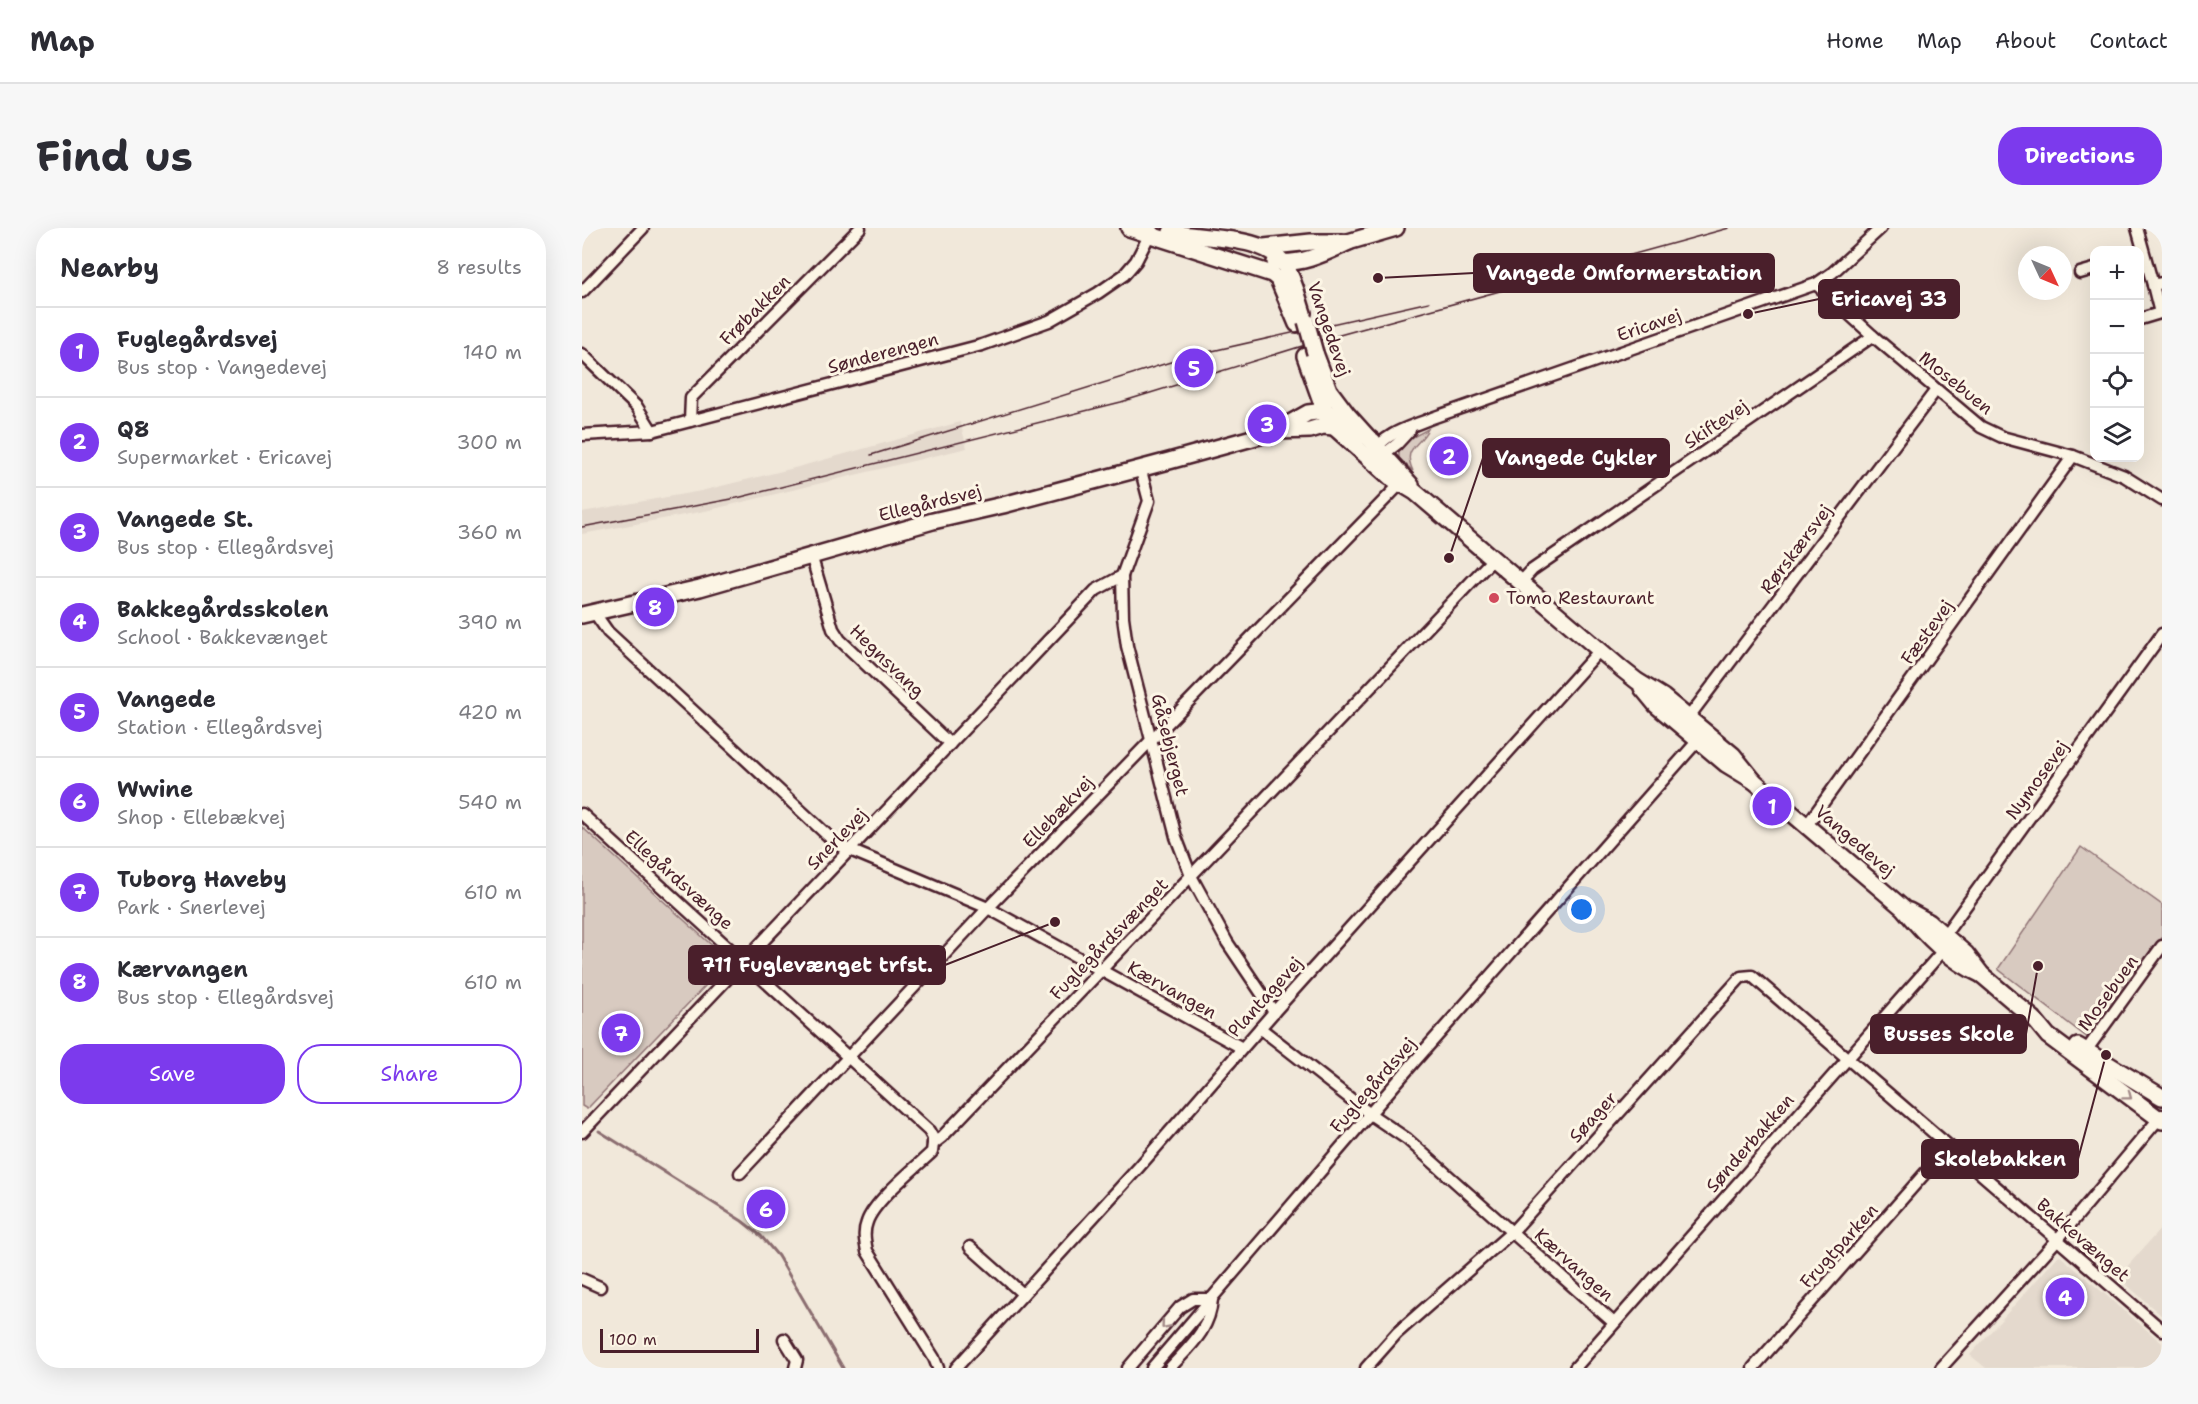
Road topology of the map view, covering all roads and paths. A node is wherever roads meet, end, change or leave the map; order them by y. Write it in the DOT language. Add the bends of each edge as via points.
graph roads {
  1 [pos="643,228"];
  2 [pos="860,228"];
  3 [pos="1129,228"];
  4 [pos="1396,228"];
  5 [pos="1881,228"];
  6 [pos="2137,228"];
  7 [pos="1153,230"];
  8 [pos="2140,246"];
  9 [pos="1192,248"];
  10 [pos="1285,256"];
  11 [pos="2144,260"];
  12 [pos="2090,270"];
  13 [pos="2080,273"];
  14 [pos="1278,279"];
  15 [pos="2158,284"];
  16 [pos="1816,285"];
  17 [pos="582,292"];
  18 [pos="2144,318"];
  19 [pos="1302,321"];
  20 [pos="1873,336"];
  21 [pos="582,354"];
  22 [pos="1309,356"];
  23 [pos="1329,390"];
  24 [pos="1936,390"];
  25 [pos="1325,411"];
  26 [pos="1308,413"];
  27 [pos="690,421"];
  28 [pos="1334,427"];
  29 [pos="652,431"];
  30 [pos="1274,432"];
  31 [pos="582,435"];
  32 [pos="1377,451"];
  33 [pos="2073,456"];
  34 [pos="1140,467"];
  35 [pos="1403,481"];
  36 [pos="2162,500"];
  37 [pos="811,555"];
  38 [pos="1493,559"];
  39 [pos="1122,576"];
  40 [pos="1521,582"];
  41 [pos="586,615"];
  42 [pos="2162,634"];
  43 [pos="1600,650"];
  44 [pos="1685,722"];
  45 [pos="1702,737"];
  46 [pos="1151,739"];
  47 [pos="950,744"];
  48 [pos="582,814"];
  49 [pos="1807,825"];
  50 [pos="848,850"];
  51 [pos="1191,876"];
  52 [pos="988,908"];
  53 [pos="1944,942"];
  54 [pos="2162,946"];
  55 [pos="743,961"];
  56 [pos="1102,970"];
  57 [pos="1274,1012"];
  58 [pos="1260,1028"];
  59 [pos="1242,1048"];
  60 [pos="2083,1055"];
  61 [pos="846,1057"];
  62 [pos="1847,1057"];
  63 [pos="2162,1097"];
  64 [pos="1370,1114"];
  65 [pos="2161,1119"];
  66 [pos="582,1132"];
  67 [pos="933,1144"];
  68 [pos="1949,1146"];
  69 [pos="740,1173"];
  70 [pos="1512,1232"];
  71 [pos="2057,1240"];
  72 [pos="970,1247"];
  73 [pos="582,1279"];
  74 [pos="600,1287"];
  75 [pos="1023,1294"];
  76 [pos="1212,1299"];
  77 [pos="1614,1323"];
  78 [pos="2162,1330"];
  79 [pos="784,1339"];
  80 [pos="795,1368"];
  81 [pos="938,1368"];
  82 [pos="956,1368"];
  83 [pos="1128,1368"];
  84 [pos="1152,1368"];
  85 [pos="1170,1368"];
  86 [pos="1366,1368"];
  87 [pos="1575,1368"];
  88 [pos="1753,1368"];
  89 [pos="1941,1368"];
  1 -- 17 [label="street"];
  2 -- 27 [label="street, Frøbakken" via="691,398"];
  3 -- 7 [label="street, Vangedevej"];
  4 -- 10 [label="street"];
  5 -- 16 [label="street, Ericavej"];
  6 -- 8 [label="street"];
  7 -- 9 [label="street, Vangedevej"];
  7 -- 10 [label="street, Vangedevej" via="1224,239"];
  7 -- 27 [label="street, Sønderengen" via="1124,275 1049,321 982,345"];
  9 -- 10 [label="street"];
  9 -- 14 [label="street, Vangedevej"];
  10 -- 14 [label="street"];
  10 -- 19 [label="street, Vangedevej"];
  11 -- 15 [label="street"];
  12 -- 13 [label="street"];
  14 -- 19 [label="street, Vangedevej"];
  15 -- 18 [label="street" via="2160,313"];
  16 -- 20 [label="street, Mosebuen"];
  16 -- 32 [label="street, Ericavej" via="1448,412 1390,436"];
  19 -- 22 [label="street, Vangedevej, bridge"];
  20 -- 24 [label="street, Mosebuen"];
  20 -- 40 [label="street, Skiftevej" via="1532,570"];
  21 -- 29 [label="street" via="637,407"];
  22 -- 23 [label="street, Vangedevej"];
  22 -- 25 [label="street, Vangedevej"];
  22 -- 26 [label="street" via="1312,404"];
  23 -- 25 [label="street"];
  23 -- 32 [label="street, Vangedevej"];
  24 -- 33 [label="street, Mosebuen" via="1981,427 2002,437"];
  24 -- 44 [label="street, Rørskærsvej"];
  25 -- 26 [label="street"];
  25 -- 28 [label="street, Vangedevej"];
  25 -- 30 [label="street" via="1307,423"];
  25 -- 32 [label="street"];
  26 -- 30 [label="street, Ellegårdsvej"];
  27 -- 29 [label="street, Sønderengen"];
  28 -- 30 [label="street, Ellegårdsvej"];
  28 -- 32 [label="street, Vangedevej"];
  29 -- 31 [label="street, Sønderengen"];
  30 -- 34 [label="street, Ellegårdsvej"];
  32 -- 35 [label="street, Vangedevej"];
  33 -- 36 [label="street, Mosebuen" via="2124,476"];
  33 -- 49 [label="street, Fæstevej"];
  34 -- 37 [label="street, Ellegårdsvej"];
  34 -- 39 [label="street, Gåsebjerget" via="1149,501"];
  35 -- 38 [label="street, Vangedevej"];
  35 -- 46 [label="street, Ellebækvej"];
  37 -- 41 [label="street, Ellegårdsvej" via="700,588"];
  37 -- 47 [label="street, Hegnsvang" via="833,629 840,640"];
  38 -- 40 [label="street, Vangedevej"];
  38 -- 51 [label="street, Fuglegårdsvænget"];
  39 -- 46 [label="street, Gåsebjerget" via="1127,646"];
  39 -- 47 [label="street, Snerlevej" via="1096,590"];
  40 -- 43 [label="street, Vangedevej"];
  41 -- 50 [label="street, Kærvangen"];
  42 -- 53 [label="street, Nymosevej"];
  43 -- 44 [label="street, Vangedevej" via="1637,681 1664,696"];
  43 -- 57 [label="street, Plantagevej"];
  44 -- 45 [label="street, Vangedevej"];
  45 -- 49 [label="street, Vangedevej" via="1733,755 1754,781"];
  45 -- 64 [label="street, Fuglegårdsvej"];
  46 -- 51 [label="street, Gåsebjerget" via="1176,837"];
  46 -- 52 [label="street, Ellebækvej"];
  47 -- 50 [label="street, Snerlevej"];
  48 -- 55 [label="street, Ellegårdsvænge"];
  49 -- 53 [label="street, Vangedevej" via="1903,908 1922,931"];
  50 -- 52 [label="street, Kærvangen"];
  50 -- 55 [label="street, Snerlevej"];
  51 -- 56 [label="street, Fuglegårdsvænget"];
  51 -- 57 [label="street, Gåsebjerget" via="1227,942"];
  52 -- 56 [label="street, Kærvangen"];
  52 -- 61 [label="street, Ellebækvej"];
  53 -- 60 [label="street, Vangedevej" via="1959,963 1982,975"];
  53 -- 62 [label="street, Sønderbakken"];
  54 -- 60 [label="street, Mosebuen"];
  55 -- 61 [label="street, Ellegårdsvænge"];
  55 -- 66 [label="street, Snerlevej"];
  56 -- 59 [label="street, Kærvangen"];
  56 -- 67 [label="street, Fuglegårdsvænget"];
  57 -- 58 [label="street, Plantagevej"];
  58 -- 59 [label="street, Plantagevej"];
  58 -- 64 [label="street, Kærvangen"];
  59 -- 75 [label="street, Plantagevej"];
  60 -- 63 [label="street, Vangedevej"];
  60 -- 65 [label="street, Vangedevej, one-way"];
  61 -- 67 [label="street, Ellegårdsvænge" via="929,1131"];
  61 -- 69 [label="street, Ellebækvej"];
  62 -- 68 [label="street, Bakkevænget"];
  62 -- 70 [label="street, Søager" via="1752,976 1741,977"];
  62 -- 77 [label="street, Sønderbakken"];
  64 -- 70 [label="street, Kærvangen" via="1407,1139"];
  64 -- 76 [label="street, Fuglegårdsvej"];
  65 -- 71 [label="street"];
  67 -- 81 [label="street, Fuglegårdsvænget" via="932,1152 872,1210 864,1236 867,1251"];
  68 -- 71 [label="street, Bakkevænget"];
  68 -- 88 [label="street, Frugtparken"];
  70 -- 77 [label="street, Kærvangen"];
  70 -- 86 [label="street, Søager" via="1404,1327"];
  71 -- 78 [label="street, Bakkevænget"];
  71 -- 89 [label="street"];
  72 -- 75 [label="street"];
  73 -- 74 [label="street"];
  75 -- 82 [label="street, Plantagevej"];
  76 -- 83 [label="street, one-way" via="1193,1299 1180,1307"];
  76 -- 84 [label="street, Fuglegårdsvej"];
  76 -- 85 [label="street, Fuglegårdsvej" via="1204,1329"];
  77 -- 87 [label="street, Sønderbakken"];
  79 -- 80 [label="street" via="797,1360"];
}
